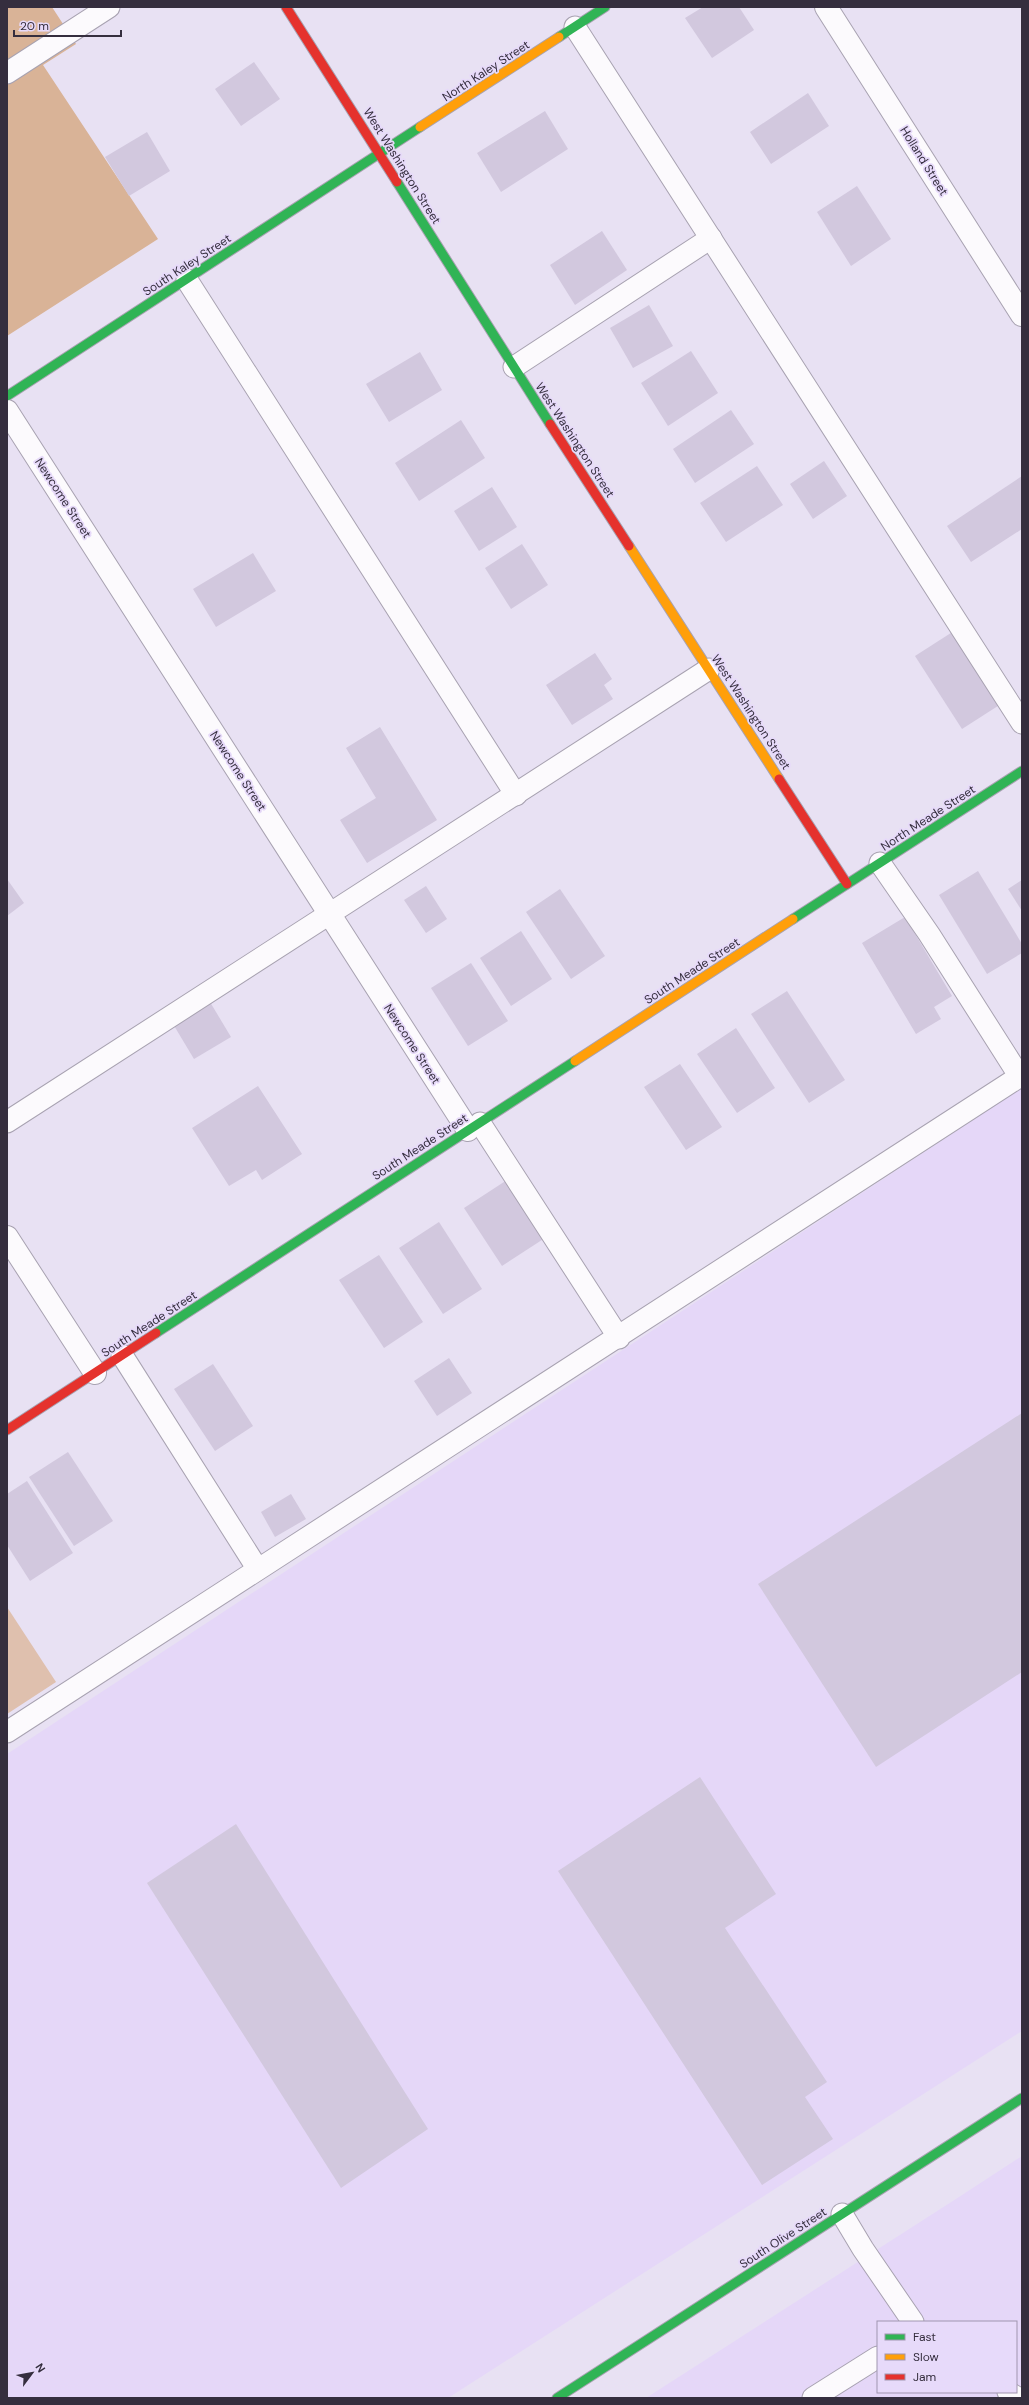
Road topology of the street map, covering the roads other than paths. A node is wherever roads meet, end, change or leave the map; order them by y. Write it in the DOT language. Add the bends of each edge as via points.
graph roads {
  1 [pos="109,7"];
  2 [pos="286,7"];
  3 [pos="605,7"];
  4 [pos="826,7"];
  5 [pos="575,27"];
  6 [pos="7,73"];
  7 [pos="380,154"];
  8 [pos="711,238"];
  9 [pos="187,280"];
  10 [pos="1022,315"];
  11 [pos="514,367"];
  12 [pos="7,396"];
  13 [pos="7,411"];
  14 [pos="709,669"];
  15 [pos="1022,722"];
  16 [pos="1022,771"];
  17 [pos="516,795"];
  18 [pos="880,863"];
  19 [pos="847,884"];
  20 [pos="329,913"];
  21 [pos="1021,1076"];
  22 [pos="7,1122"];
  23 [pos="474,1126"];
  24 [pos="7,1237"];
  25 [pos="619,1338"];
  26 [pos="122,1356"];
  27 [pos="94,1373"];
  28 [pos="7,1430"];
  29 [pos="257,1568"];
  30 [pos="7,1732"];
  31 [pos="1022,2098"];
  32 [pos="842,2214"];
  33 [pos="912,2321"];
  34 [pos="877,2358"];
  35 [pos="557,2398"];
  36 [pos="812,2398"];
  1 -- 6 [label="lane"];
  2 -- 7 [label="street, West Washington Street"];
  3 -- 5 [label="street, North Kaley Street"];
  4 -- 10 [label="street, Holland Street"];
  5 -- 7 [label="street, North Kaley Street"];
  5 -- 8 [label="lane"];
  7 -- 9 [label="street, South Kaley Street"];
  7 -- 11 [label="street, West Washington Street"];
  8 -- 11 [label="lane"];
  8 -- 15 [label="lane"];
  9 -- 12 [label="street, South Kaley Street"];
  9 -- 17 [label="lane"];
  11 -- 14 [label="street, West Washington Street"];
  13 -- 20 [label="street, Newcome Street"];
  14 -- 17 [label="lane"];
  14 -- 19 [label="street, West Washington Street"];
  16 -- 18 [label="street, North Meade Street"];
  17 -- 20 [label="lane"];
  18 -- 19 [label="street, North Meade Street"];
  18 -- 21 [label="lane"];
  19 -- 23 [label="street, South Meade Street"];
  20 -- 22 [label="lane"];
  20 -- 23 [label="street, Newcome Street"];
  21 -- 25 [label="lane"];
  23 -- 25 [label="lane"];
  23 -- 26 [label="street, South Meade Street"];
  24 -- 27 [label="street"];
  25 -- 29 [label="lane"];
  26 -- 27 [label="street, South Meade Street"];
  26 -- 29 [label="lane"];
  27 -- 28 [label="street, South Meade Street"];
  29 -- 30 [label="lane"];
  31 -- 32 [label="street, South Olive Street"];
  32 -- 33 [label="lane"];
  32 -- 35 [label="street, South Olive Street"];
  34 -- 36 [label="lane"];
}
